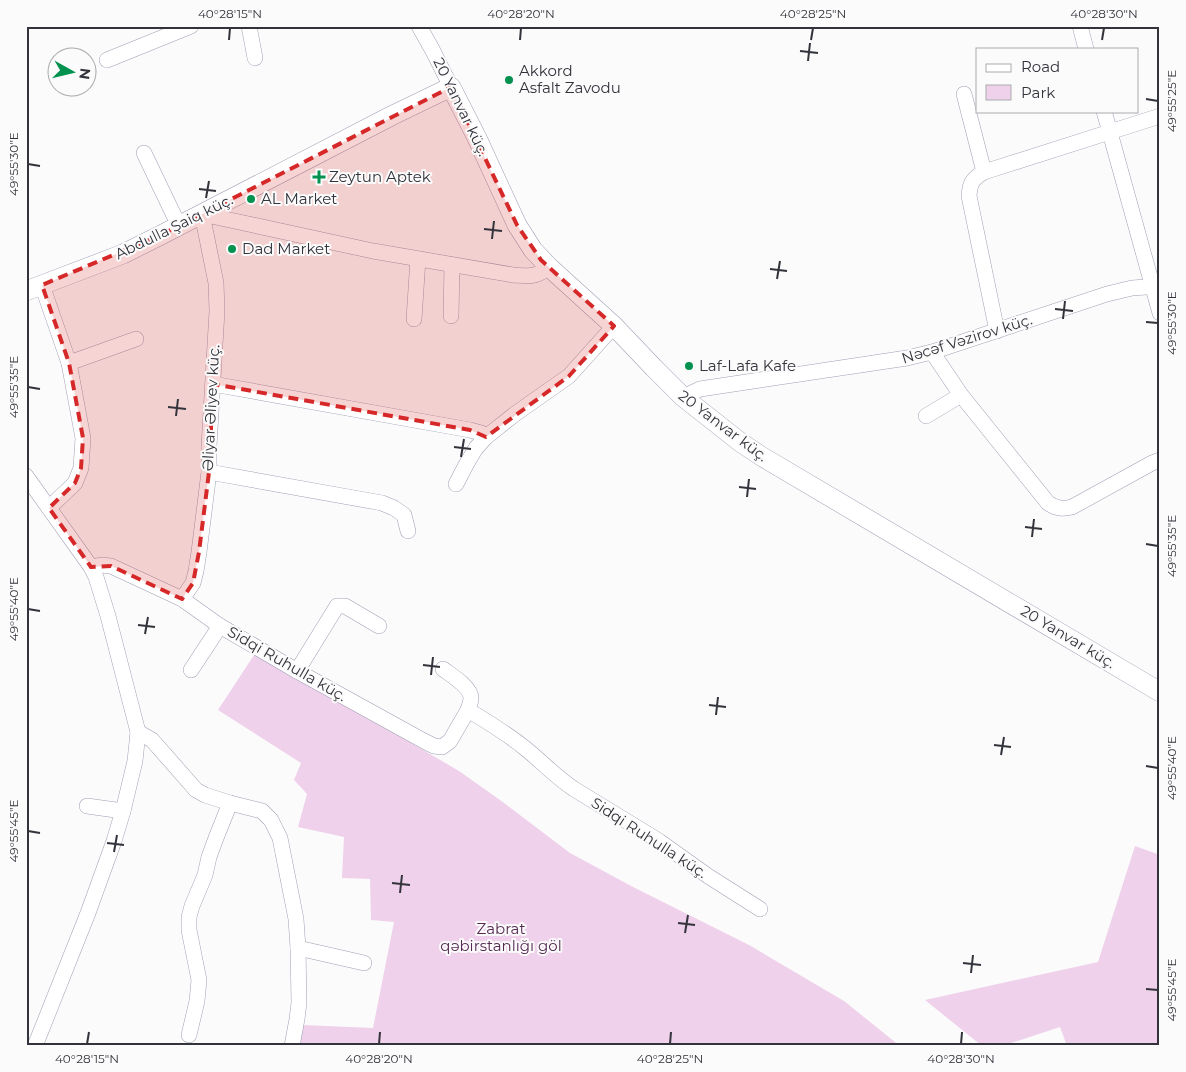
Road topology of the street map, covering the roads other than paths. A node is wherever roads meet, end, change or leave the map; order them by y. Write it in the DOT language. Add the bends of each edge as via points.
graph roads {
  1 [pos="192,26"];
  2 [pos="249,26"];
  3 [pos="419,26"];
  4 [pos="1080,26"];
  5 [pos="1086,48"];
  6 [pos="255,58"];
  7 [pos="107,60"];
  8 [pos="452,87"];
  9 [pos="964,94"];
  10 [pos="1104,112"];
  11 [pos="1160,116"];
  12 [pos="1109,132"];
  13 [pos="144,153"];
  14 [pos="984,172"];
  15 [pos="202,214"];
  16 [pos="179,226"];
  17 [pos="418,259"];
  18 [pos="452,265"];
  19 [pos="549,267"];
  20 [pos="1156,286"];
  21 [pos="34,288"];
  22 [pos="1160,313"];
  23 [pos="451,316"];
  24 [pos="414,319"];
  25 [pos="614,326"];
  26 [pos="997,331"];
  27 [pos="136,340"];
  28 [pos="932,352"];
  29 [pos="69,363"];
  30 [pos="213,384"];
  31 [pos="961,395"];
  32 [pos="683,396"];
  33 [pos="926,416"];
  34 [pos="486,437"];
  35 [pos="1160,460"];
  36 [pos="209,472"];
  37 [pos="26,476"];
  38 [pos="456,484"];
  39 [pos="49,508"];
  40 [pos="408,531"];
  41 [pos="91,567"];
  42 [pos="182,599"];
  43 [pos="220,626"];
  44 [pos="379,626"];
  45 [pos="443,669"];
  46 [pos="191,670"];
  47 [pos="297,671"];
  48 [pos="1160,692"];
  49 [pos="468,710"];
  50 [pos="138,732"];
  51 [pos="230,803"];
  52 [pos="87,806"];
  53 [pos="123,811"];
  54 [pos="760,909"];
  55 [pos="298,948"];
  56 [pos="364,963"];
  57 [pos="189,1035"];
  58 [pos="33,1040"];
  59 [pos="292,1046"];
  1 -- 7 [label="street"];
  2 -- 6 [label="street"];
  3 -- 8 [label="street, 20 Yanvar küç."];
  4 -- 5 [label="street"];
  8 -- 15 [label="street, Abdulla Şaiq küç."];
  8 -- 19 [label="street, 20 Yanvar küç." via="517,226"];
  9 -- 14 [label="street"];
  10 -- 12 [label="street"];
  11 -- 12 [label="street"];
  12 -- 14 [label="street"];
  12 -- 20 [label="street"];
  13 -- 16 [label="street"];
  14 -- 26 [label="street" via="975,177 969,196"];
  15 -- 16 [label="street, Abdulla Şaiq küç."];
  15 -- 17 [label="street"];
  15 -- 30 [label="street, Əliyar Əliyev küç." via="216,283"];
  16 -- 21 [label="street, Abdulla Şaiq küç." via="123,254"];
  17 -- 18 [label="street"];
  17 -- 24 [label="street"];
  18 -- 19 [label="street" via="530,276"];
  18 -- 23 [label="street"];
  19 -- 25 [label="street, 20 Yanvar küç."];
  20 -- 22 [label="street"];
  20 -- 26 [label="street, Nəcəf Vəzirov küç." via="1108,294"];
  21 -- 29 [label="street"];
  25 -- 32 [label="street, 20 Yanvar küç."];
  25 -- 34 [label="street" via="569,376"];
  26 -- 28 [label="street, Nəcəf Vəzirov küç."];
  27 -- 29 [label="street"];
  28 -- 31 [label="street"];
  28 -- 32 [label="street, Nəcəf Vəzirov küç." via="700,389"];
  29 -- 39 [label="street" via="83,438 81,468 75,483"];
  30 -- 34 [label="street" via="470,430"];
  30 -- 36 [label="street, Əliyar Əliyev küç."];
  31 -- 33 [label="street"];
  31 -- 35 [label="street" via="1048,503 1056,508 1072,507"];
  32 -- 48 [label="street, 20 Yanvar küç." via="761,456"];
  34 -- 38 [label="street" via="476,448"];
  36 -- 40 [label="street" via="382,503 404,515"];
  36 -- 42 [label="street, Əliyar Əliyev küç." via="196,572"];
  37 -- 39 [label="street"];
  39 -- 41 [label="street"];
  41 -- 42 [label="street, Sidqi Ruhulla küç." via="111,566"];
  41 -- 50 [label="street" via="108,616"];
  42 -- 43 [label="street, Sidqi Ruhulla küç."];
  43 -- 46 [label="street"];
  43 -- 47 [label="street, Sidqi Ruhulla küç."];
  44 -- 47 [label="street" via="345,606 337,606"];
  45 -- 49 [label="street" via="470,692"];
  47 -- 49 [label="street, Sidqi Ruhulla küç." via="434,746 442,747 450,740"];
  49 -- 54 [label="street, Sidqi Ruhulla küç." via="509,735 562,781"];
  50 -- 51 [label="street" via="152,740 196,790"];
  50 -- 53 [label="street"];
  51 -- 55 [label="street" via="262,811 280,838"];
  51 -- 57 [label="street" via="189,917 188,930 199,980"];
  52 -- 53 [label="street"];
  53 -- 58 [label="street" via="88,913"];
  55 -- 56 [label="street"];
  55 -- 59 [label="street" via="299,1003"];
}
